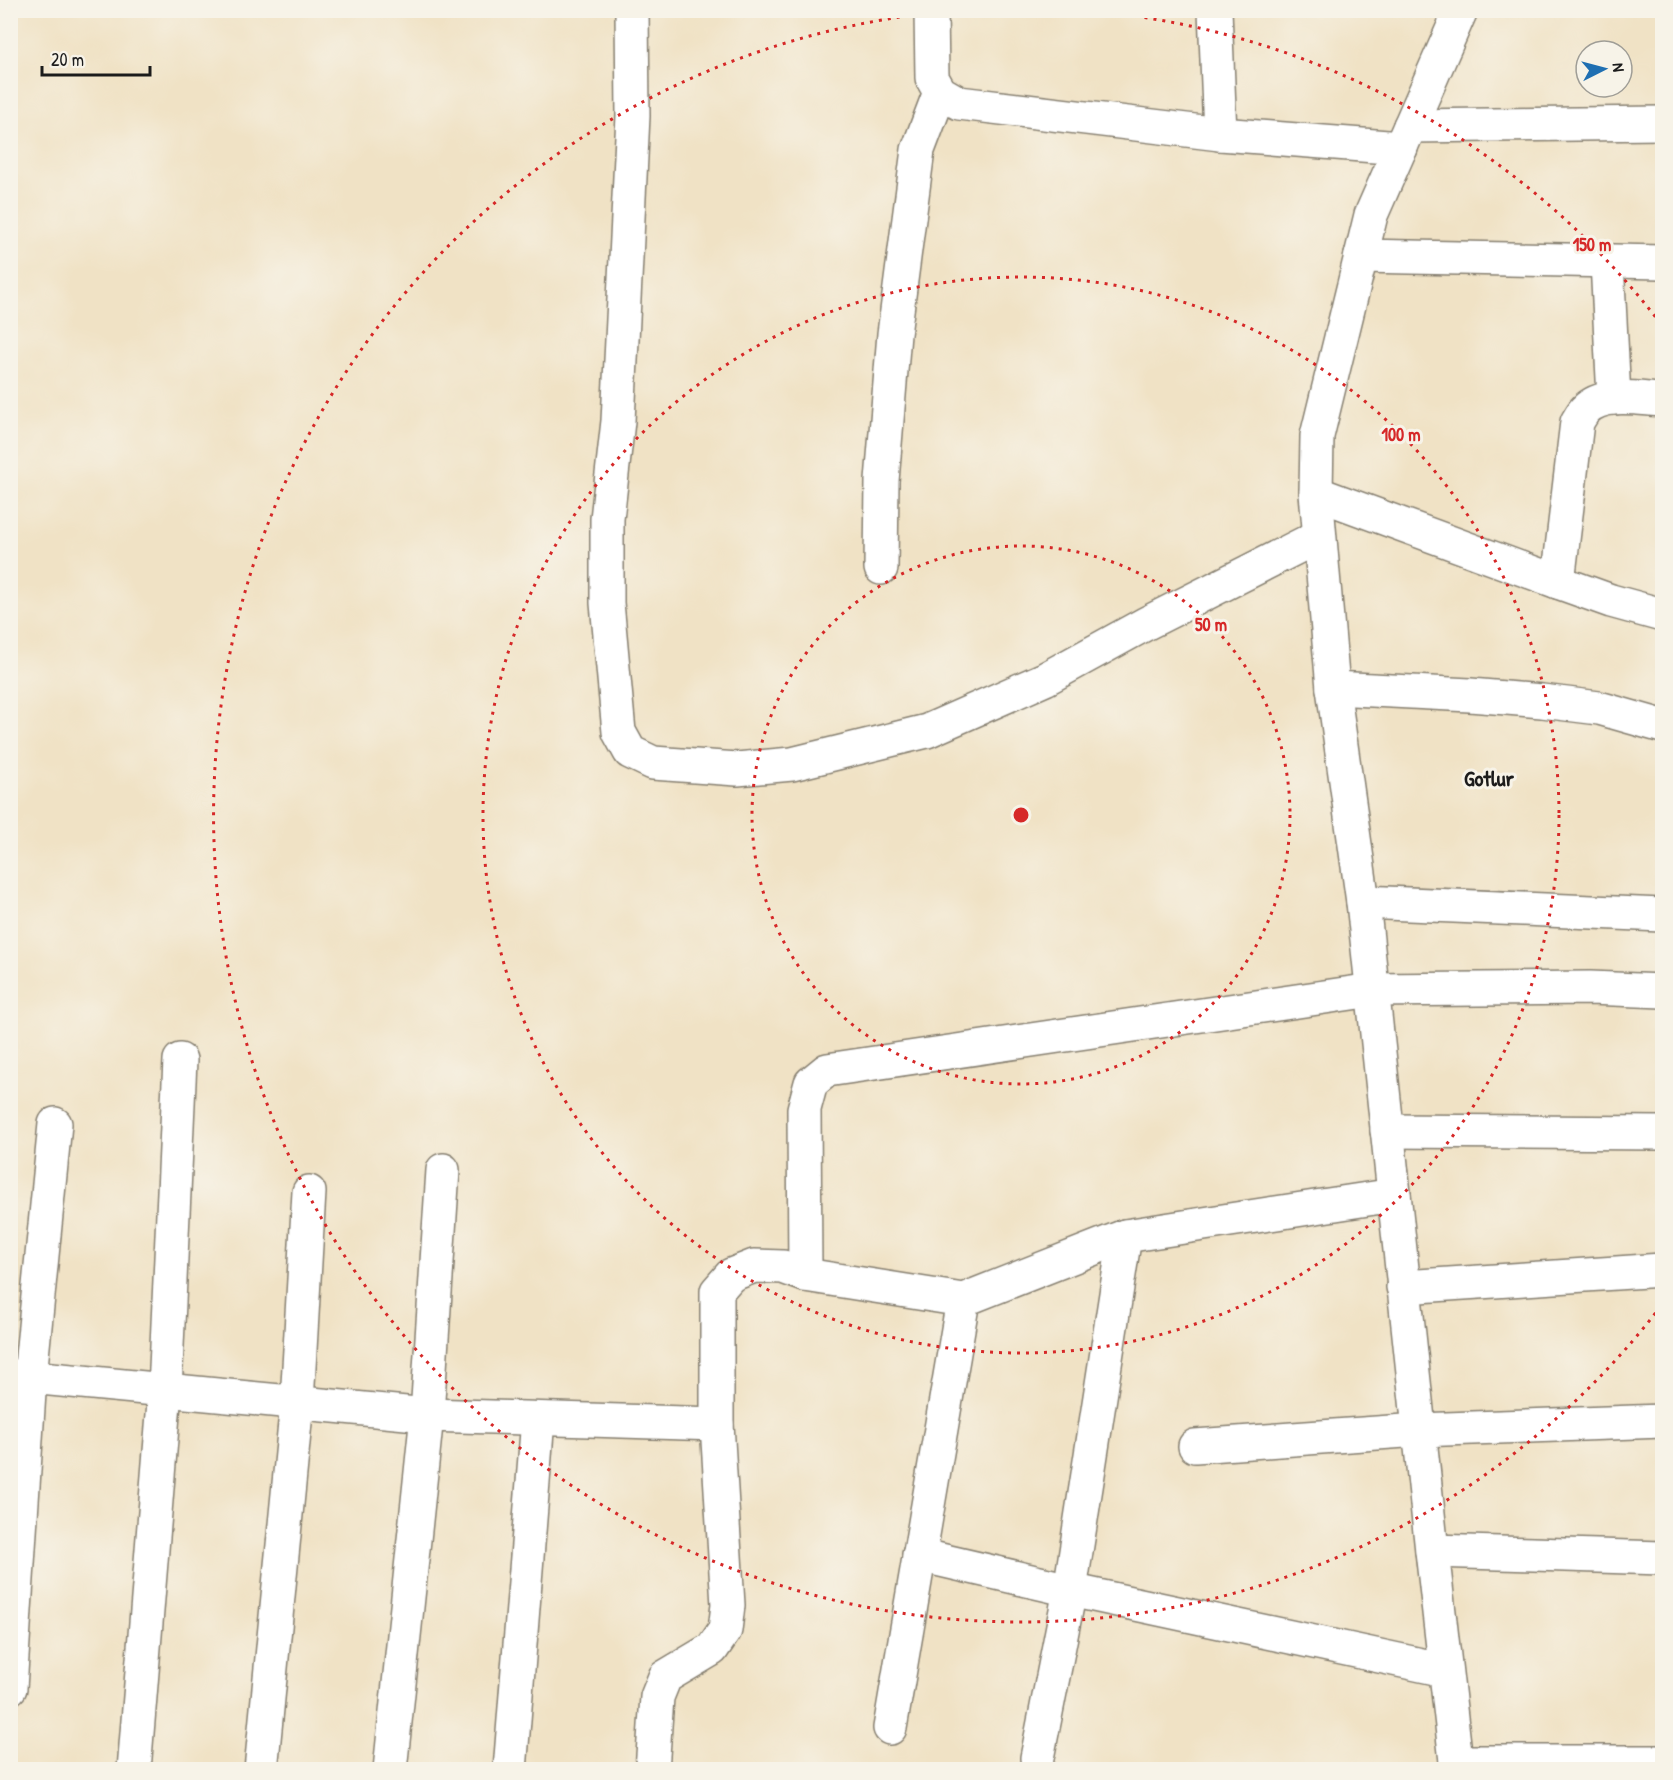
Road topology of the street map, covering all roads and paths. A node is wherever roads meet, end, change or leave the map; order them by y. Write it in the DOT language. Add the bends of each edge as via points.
graph roads {
  1 [pos="632,10"];
  2 [pos="931,10"];
  3 [pos="1215,10"];
  4 [pos="1461,10"];
  5 [pos="940,92"];
  6 [pos="1662,123"];
  7 [pos="1220,134"];
  8 [pos="1405,137"];
  9 [pos="1361,256"];
  10 [pos="1608,262"];
  11 [pos="1662,262"];
  12 [pos="1614,398"];
  13 [pos="1662,400"];
  14 [pos="1316,493"];
  15 [pos="1320,536"];
  16 [pos="881,568"];
  17 [pos="1558,582"];
  18 [pos="1662,615"];
  19 [pos="1333,688"];
  20 [pos="1662,726"];
  21 [pos="1363,902"];
  22 [pos="1662,915"];
  23 [pos="1372,990"];
  24 [pos="1662,991"];
  25 [pos="180,1060"];
  26 [pos="55,1124"];
  27 [pos="1387,1131"];
  28 [pos="1662,1133"];
  29 [pos="444,1170"];
  30 [pos="309,1192"];
  31 [pos="1394,1195"];
  32 [pos="1125,1236"];
  33 [pos="1662,1270"];
  34 [pos="805,1275"];
  35 [pos="1403,1287"];
  36 [pos="963,1300"];
  37 [pos="20,1377"];
  38 [pos="165,1390"];
  39 [pos="297,1402"];
  40 [pos="427,1415"];
  41 [pos="538,1419"];
  42 [pos="1662,1421"];
  43 [pos="717,1424"];
  44 [pos="1419,1430"];
  45 [pos="1195,1446"];
  46 [pos="1432,1551"];
  47 [pos="919,1555"];
  48 [pos="1662,1558"];
  49 [pos="1070,1590"];
  50 [pos="1445,1670"];
  51 [pos="10,1688"];
  52 [pos="890,1728"];
  53 [pos="1037,1758"];
  54 [pos="1662,1762"];
  55 [pos="1456,1766"];
  56 [pos="134,1770"];
  57 [pos="261,1770"];
  58 [pos="390,1770"];
  59 [pos="510,1770"];
  60 [pos="652,1770"];
  1 -- 15 [label="street" via="633,116 618,422 607,519 607,603 619,732 630,752 653,763 737,769 792,764 927,731 1045,679"];
  2 -- 5 [label="street" via="932,78"];
  3 -- 7 [label="street"];
  4 -- 8 [label="street"];
  5 -- 7 [label="street" via="959,103"];
  5 -- 16 [label="street" via="918,150 895,323 882,481"];
  6 -- 8 [label="street"];
  7 -- 8 [label="street"];
  8 -- 9 [label="street" via="1371,215"];
  9 -- 10 [label="street"];
  9 -- 14 [label="street" via="1317,436"];
  10 -- 11 [label="street"];
  10 -- 12 [label="street"];
  12 -- 13 [label="street"];
  12 -- 17 [label="street" via="1598,401 1577,422"];
  14 -- 15 [label="street"];
  14 -- 17 [label="street"];
  15 -- 19 [label="street"];
  17 -- 18 [label="street"];
  19 -- 20 [label="street" via="1542,701 1599,708"];
  19 -- 21 [label="street"];
  21 -- 22 [label="street"];
  21 -- 23 [label="street"];
  23 -- 24 [label="street"];
  23 -- 27 [label="street"];
  23 -- 34 [label="street" via="827,1070 811,1083 804,1109"];
  25 -- 38 [label="street"];
  26 -- 37 [label="street"];
  27 -- 28 [label="street"];
  27 -- 31 [label="street"];
  29 -- 40 [label="street"];
  30 -- 39 [label="street"];
  31 -- 32 [label="street"];
  31 -- 35 [label="street"];
  32 -- 36 [label="street"];
  32 -- 49 [label="street"];
  33 -- 35 [label="street"];
  34 -- 36 [label="street"];
  34 -- 43 [label="street" via="783,1267 754,1266 731,1275 717,1291"];
  35 -- 44 [label="street"];
  36 -- 47 [label="street"];
  37 -- 38 [label="street"];
  37 -- 51 [label="street"];
  38 -- 39 [label="street"];
  38 -- 56 [label="street"];
  39 -- 40 [label="street"];
  39 -- 57 [label="street"];
  40 -- 41 [label="street"];
  40 -- 58 [label="street"];
  41 -- 43 [label="street"];
  41 -- 59 [label="street"];
  42 -- 44 [label="street"];
  43 -- 60 [label="street" via="728,1605 725,1630 712,1649 665,1677 657,1696"];
  44 -- 45 [label="street"];
  44 -- 46 [label="street"];
  46 -- 48 [label="street"];
  46 -- 50 [label="street"];
  47 -- 49 [label="street"];
  47 -- 52 [label="street"];
  49 -- 50 [label="street"];
  49 -- 53 [label="street"];
  50 -- 55 [label="street"];
  54 -- 55 [label="street"];
}
